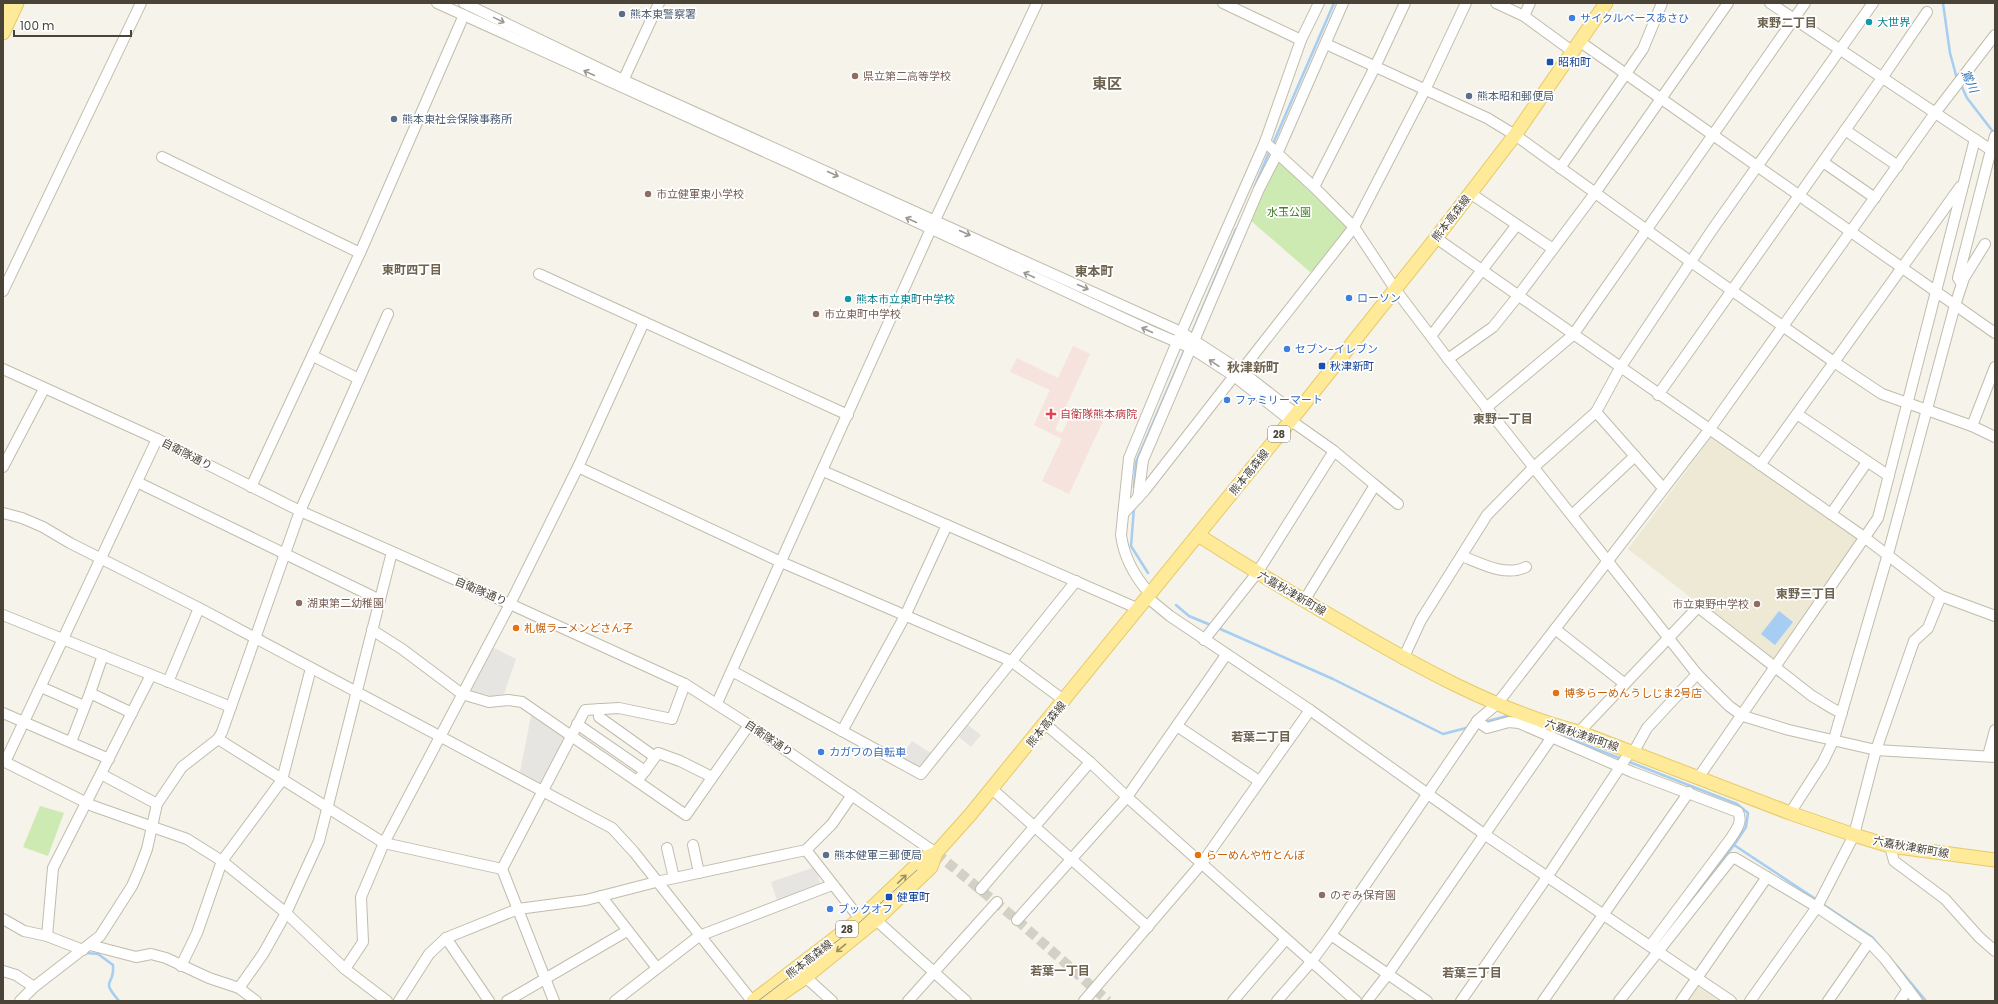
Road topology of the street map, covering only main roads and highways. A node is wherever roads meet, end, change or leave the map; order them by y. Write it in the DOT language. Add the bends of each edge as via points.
graph roads {
  1 [pos="6,3"];
  2 [pos="17,3"];
  3 [pos="1606,3"];
  4 [pos="3,9"];
  5 [pos="3,33"];
  6 [pos="1198,535"];
  7 [pos="936,853"];
  8 [pos="1995,860"];
  9 [pos="801,973"];
  10 [pos="752,1001"];
  11 [pos="771,1001"];
  1 -- 4 [label="main road"];
  2 -- 5 [label="main road"];
  3 -- 6 [label="main road, 熊本高森線 / 28" via="1515,135 1436,238"];
  6 -- 7 [label="main road, 熊本高森線 / 28" via="1065,701"];
  6 -- 8 [label="main road, 六嘉秋津新町線" via="1403,659 1497,704 1558,727 1579,732 1627,758 1698,778 1790,813 1890,846"];
  9 -- 7 [label="main road, 熊本高森線 / 28, one-way" via="924,858"];
  7 -- 9 [label="main road, 熊本高森線 / 28, one-way" via="931,867 876,920"];
  9 -- 10 [label="main road, 熊本高森線 / 28"];
  9 -- 11 [label="main road, 熊本高森線 / 28"];
}
